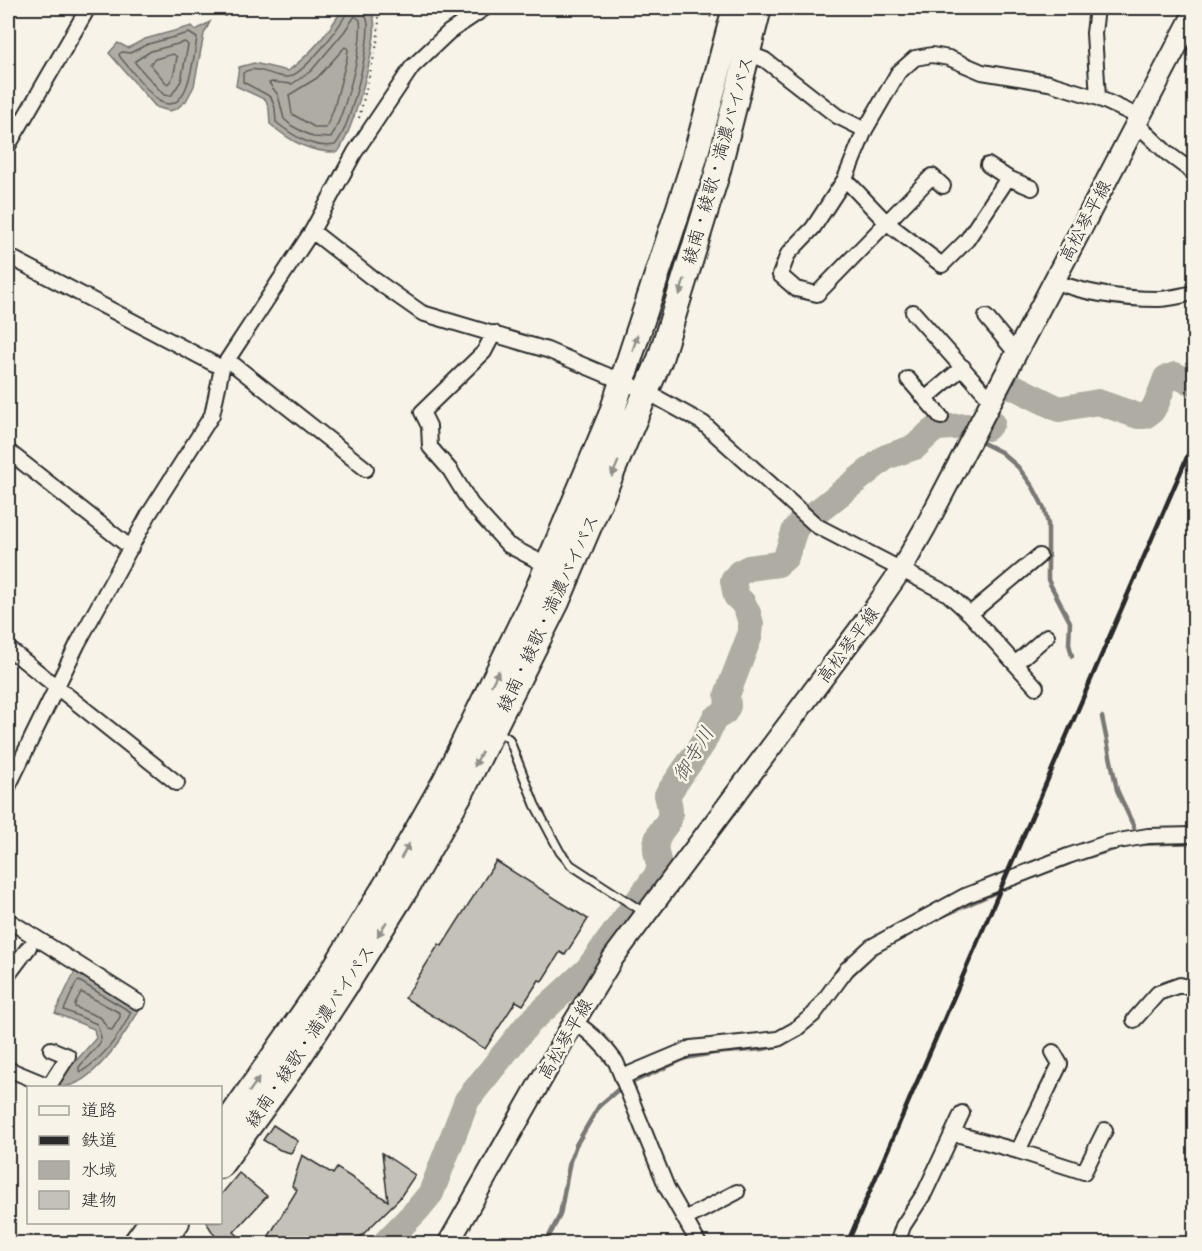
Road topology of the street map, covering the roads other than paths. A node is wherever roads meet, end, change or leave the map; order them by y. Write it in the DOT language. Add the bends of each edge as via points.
graph roads {
  1 [pos="88,8"];
  2 [pos="485,8"];
  3 [pos="759,8"];
  4 [pos="1097,8"];
  5 [pos="1191,12"];
  6 [pos="725,15"];
  7 [pos="725,46"];
  8 [pos="748,53"];
  9 [pos="1098,98"];
  10 [pos="1138,120"];
  11 [pos="865,130"];
  12 [pos="8,146"];
  13 [pos="1194,162"];
  14 [pos="988,165"];
  15 [pos="1008,178"];
  16 [pos="845,179"];
  17 [pos="943,186"];
  18 [pos="1032,189"];
  19 [pos="886,222"];
  20 [pos="312,231"];
  21 [pos="8,256"];
  22 [pos="1053,280"];
  23 [pos="1194,293"];
  24 [pos="913,312"];
  25 [pos="986,317"];
  26 [pos="494,333"];
  27 [pos="1016,353"];
  28 [pos="225,364"];
  29 [pos="963,368"];
  30 [pos="908,379"];
  31 [pos="622,381"];
  32 [pos="647,392"];
  33 [pos="925,399"];
  34 [pos="991,400"];
  35 [pos="941,417"];
  36 [pos="8,451"];
  37 [pos="366,469"];
  38 [pos="131,548"];
  39 [pos="1040,556"];
  40 [pos="548,566"];
  41 [pos="901,570"];
  42 [pos="970,614"];
  43 [pos="1047,636"];
  44 [pos="8,648"];
  45 [pos="1015,664"];
  46 [pos="56,686"];
  47 [pos="1036,687"];
  48 [pos="494,727"];
  49 [pos="177,783"];
  50 [pos="8,787"];
  51 [pos="1194,835"];
  52 [pos="638,909"];
  53 [pos="8,920"];
  54 [pos="29,948"];
  55 [pos="8,975"];
  56 [pos="1194,988"];
  57 [pos="138,1002"];
  58 [pos="1134,1020"];
  59 [pos="574,1022"];
  60 [pos="51,1049"];
  61 [pos="1053,1052"];
  62 [pos="8,1069"];
  63 [pos="625,1083"];
  64 [pos="962,1113"];
  65 [pos="222,1130"];
  66 [pos="1105,1130"];
  67 [pos="953,1133"];
  68 [pos="1018,1151"];
  69 [pos="222,1163"];
  70 [pos="737,1192"];
  71 [pos="685,1219"];
  72 [pos="150,1224"];
  73 [pos="176,1224"];
  74 [pos="135,1244"];
  75 [pos="161,1244"];
  76 [pos="448,1244"];
  77 [pos="699,1244"];
  78 [pos="897,1244"];
  1 -- 12 [label="street"];
  2 -- 20 [label="street" via="448,32 412,67 355,152"];
  3 -- 8 [label="highway, 綾南・綾歌・満濃バイパス"];
  4 -- 9 [label="street" via="1094,33"];
  5 -- 10 [label="main road, 高松琴平線"];
  6 -- 7 [label="highway, 綾南・綾歌・満濃バイパス"];
  7 -- 8 [label="street"];
  31 -- 7 [label="highway, 綾南・綾歌・満濃バイパス, one-way" via="692,168"];
  8 -- 11 [label="street" via="765,60 837,116"];
  8 -- 32 [label="highway, 綾南・綾歌・満濃バイパス, one-way" via="717,174"];
  9 -- 10 [label="street"];
  9 -- 11 [label="street" via="1049,83 982,72 948,58 915,57 898,73"];
  10 -- 13 [label="street" via="1167,153 1190,170"];
  10 -- 22 [label="main road, 高松琴平線"];
  11 -- 16 [label="street"];
  14 -- 15 [label="street"];
  15 -- 18 [label="street"];
  15 -- 19 [label="street" via="967,240 942,265"];
  16 -- 19 [label="street"];
  16 -- 19 [label="street" via="813,228 788,254 780,275 796,289 817,294"];
  17 -- 19 [label="street" via="932,176"];
  20 -- 26 [label="street" via="423,313"];
  20 -- 28 [label="street"];
  21 -- 28 [label="street"];
  22 -- 23 [label="street" via="1075,289 1113,295 1159,299"];
  22 -- 27 [label="main road, 高松琴平線"];
  24 -- 29 [label="street"];
  25 -- 27 [label="street"];
  26 -- 31 [label="street"];
  26 -- 40 [label="street" via="484,352 422,412 429,426 430,447 471,504 508,545"];
  27 -- 34 [label="main road, 高松琴平線"];
  28 -- 37 [label="street"];
  28 -- 38 [label="street" via="212,415"];
  29 -- 33 [label="street"];
  29 -- 34 [label="street"];
  30 -- 33 [label="street"];
  31 -- 32 [label="street"];
  31 -- 40 [label="highway, 綾南・綾歌・満濃バイパス"];
  32 -- 41 [label="street" via="703,423 817,526"];
  32 -- 48 [label="highway, 綾南・綾歌・満濃バイパス, one-way" via="557,602"];
  33 -- 35 [label="street"];
  34 -- 41 [label="main road, 高松琴平線"];
  36 -- 38 [label="street"];
  38 -- 46 [label="street"];
  39 -- 42 [label="street"];
  65 -- 40 [label="highway, 綾南・綾歌・満濃バイパス, one-way" via="329,976 389,880 445,781"];
  41 -- 42 [label="street" via="948,594"];
  41 -- 52 [label="main road, 高松琴平線" via="867,619"];
  42 -- 45 [label="street"];
  43 -- 45 [label="street"];
  44 -- 46 [label="street"];
  45 -- 47 [label="street"];
  46 -- 49 [label="street"];
  46 -- 50 [label="street"];
  48 -- 52 [label="lane" via="510,739 535,805 560,852 571,865"];
  48 -- 69 [label="highway, 綾南・綾歌・満濃バイパス, one-way" via="406,889 346,986"];
  51 -- 63 [label="street" via="1148,836 1107,843 965,896 871,946 847,969 814,1014 778,1039 691,1048"];
  52 -- 59 [label="main road, 高松琴平線"];
  53 -- 57 [label="street"];
  54 -- 55 [label="street"];
  56 -- 58 [label="street" via="1180,985 1158,993"];
  59 -- 63 [label="street" via="604,1046"];
  59 -- 76 [label="main road, 高松琴平線"];
  60 -- 62 [label="street" via="68,1056 50,1086"];
  61 -- 68 [label="street" via="1060,1064"];
  63 -- 71 [label="street" via="667,1188"];
  64 -- 67 [label="street"];
  66 -- 68 [label="street" via="1084,1172"];
  67 -- 68 [label="street"];
  67 -- 78 [label="street"];
  70 -- 71 [label="street"];
  71 -- 77 [label="street"];
  72 -- 74 [label="highway"];
  73 -- 75 [label="highway"];
}
